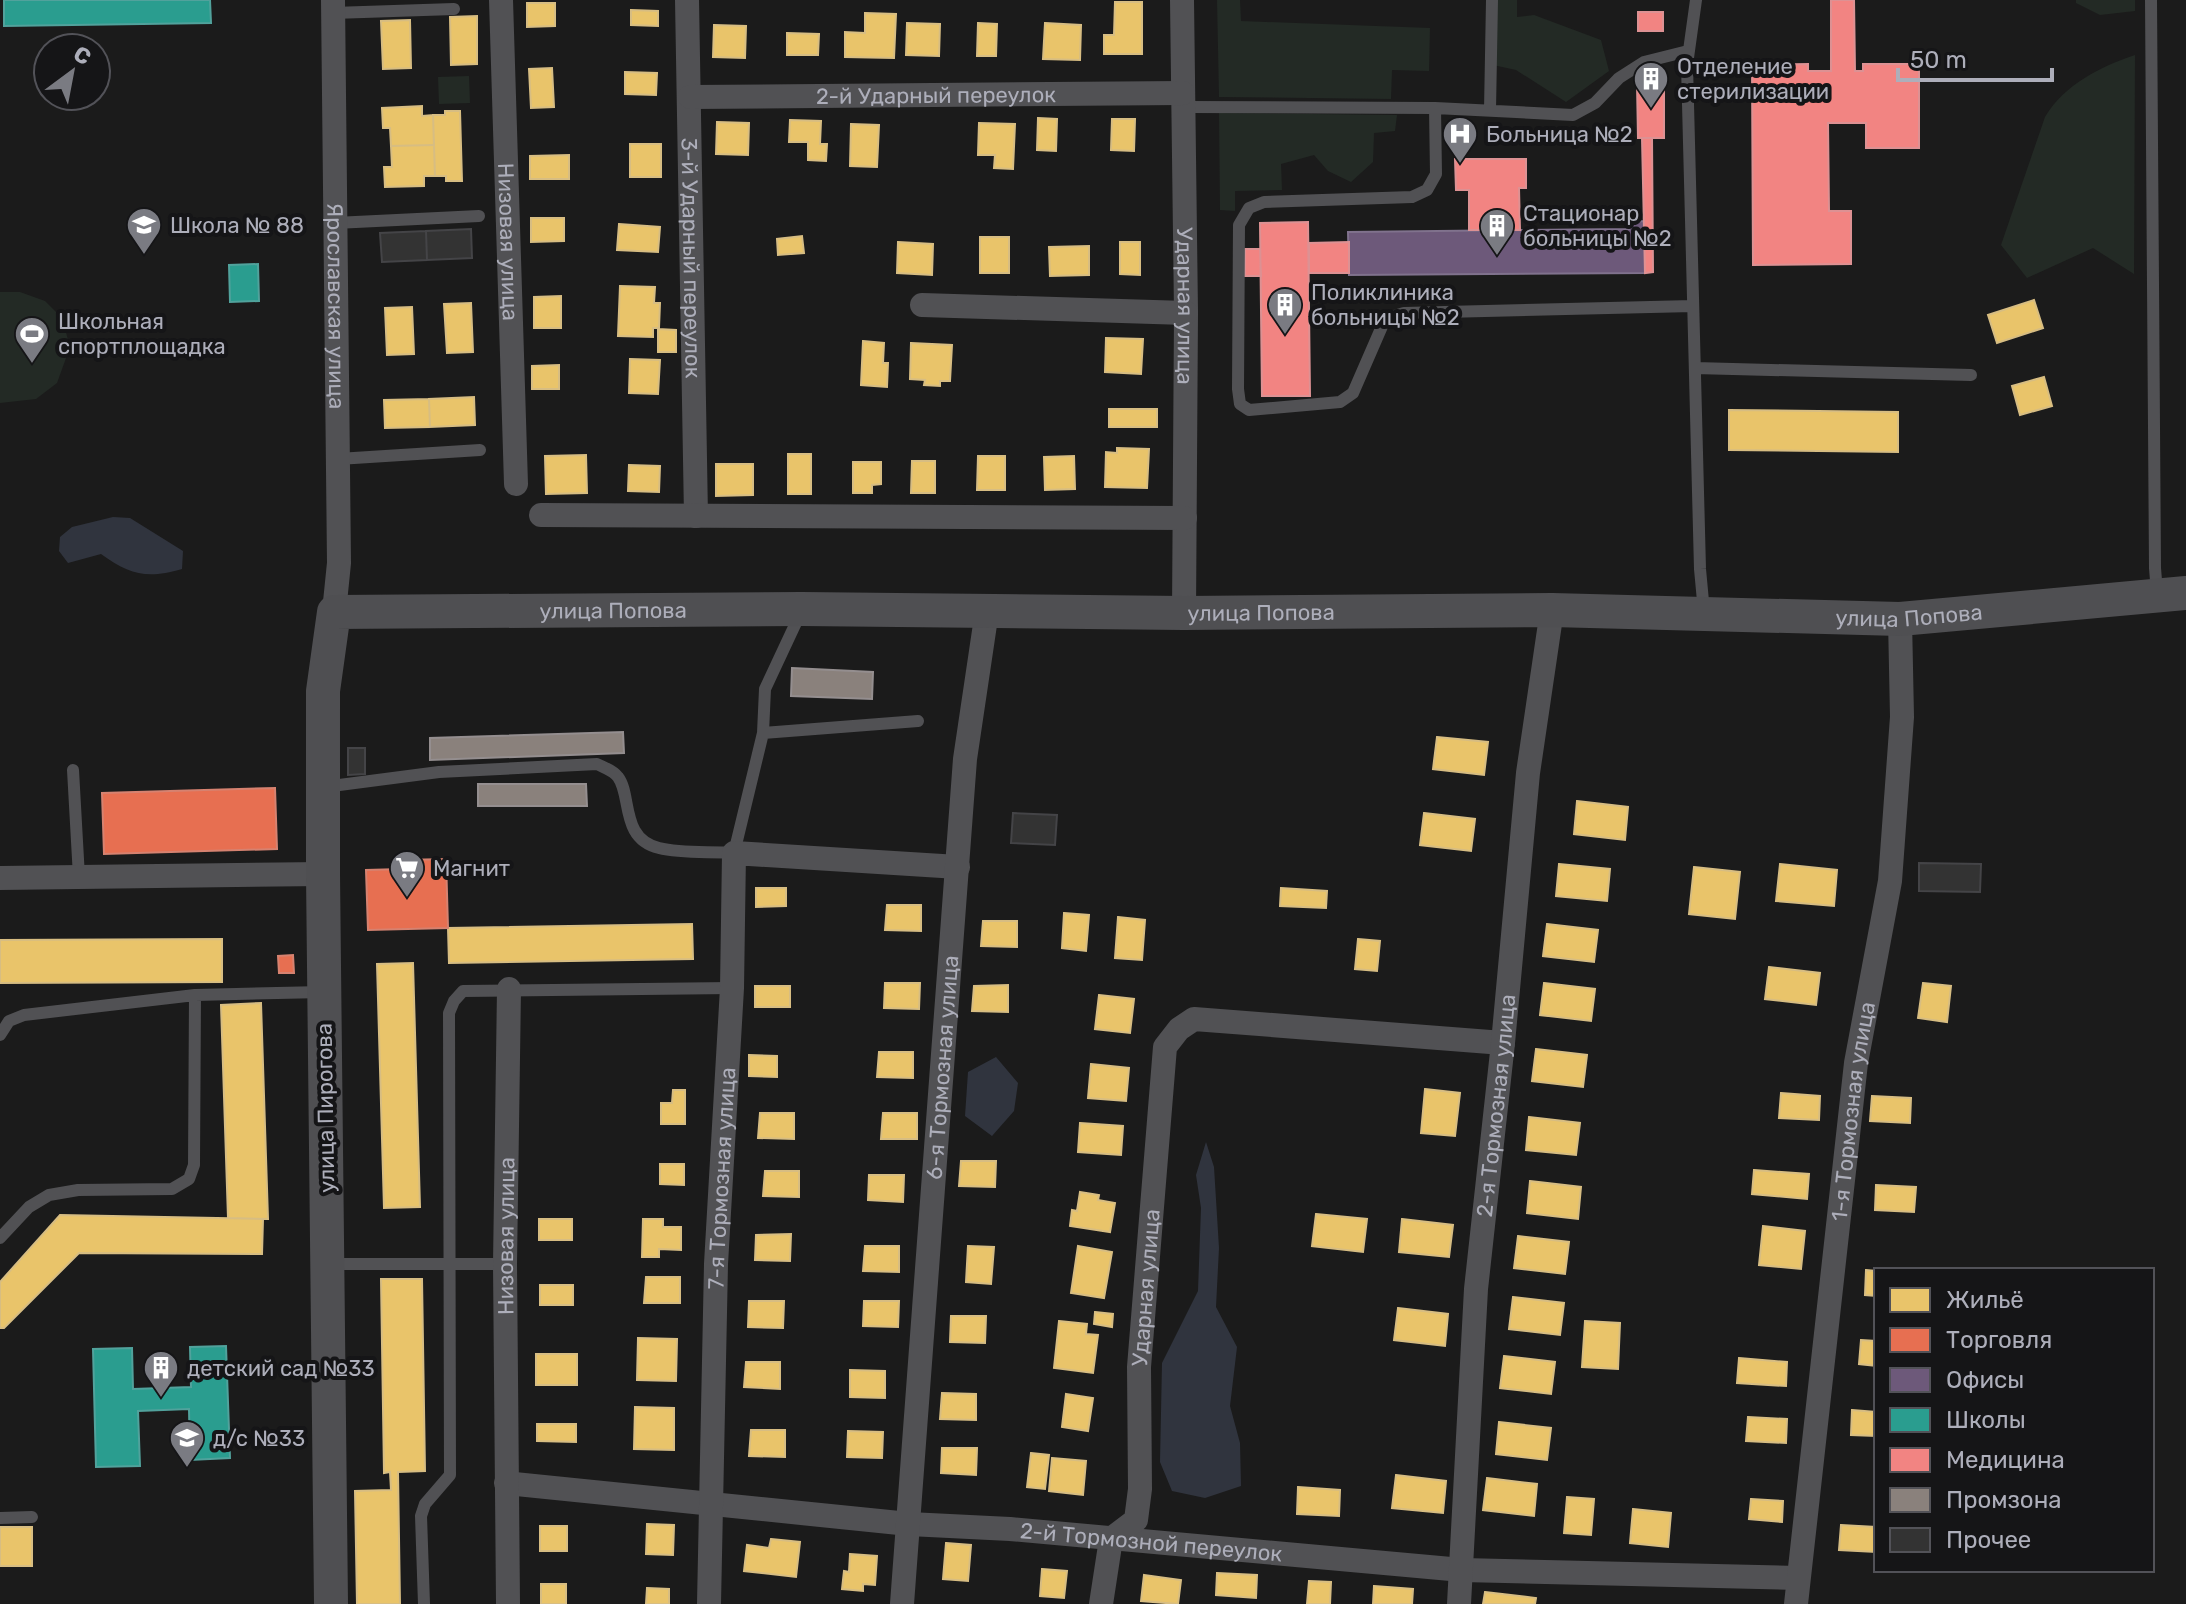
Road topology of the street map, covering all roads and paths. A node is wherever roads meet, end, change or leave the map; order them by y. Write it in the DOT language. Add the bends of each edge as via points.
graph roads {
  1 [pos="501,0"];
  2 [pos="687,0"];
  3 [pos="1182,0"];
  4 [pos="1492,0"];
  5 [pos="1696,0"];
  6 [pos="2151,0"];
  7 [pos="333,6"];
  8 [pos="454,9"];
  9 [pos="1688,51"];
  10 [pos="690,97"];
  11 [pos="1183,100"];
  12 [pos="1435,108"];
  13 [pos="1490,110"];
  14 [pos="479,216"];
  15 [pos="335,223"];
  16 [pos="922,305"];
  17 [pos="1693,306"];
  18 [pos="1186,313"];
  19 [pos="1695,368"];
  20 [pos="1971,375"];
  21 [pos="480,450"];
  22 [pos="338,459"];
  23 [pos="516,484"];
  24 [pos="541,515"];
  25 [pos="696,516"];
  26 [pos="1185,518"];
  27 [pos="2172,595"];
  28 [pos="802,609"];
  29 [pos="1552,610"];
  30 [pos="987,611"];
  31 [pos="334,612"];
  32 [pos="1704,612"];
  33 [pos="1184,613"];
  34 [pos="1900,619"];
  35 [pos="918,721"];
  36 [pos="763,733"];
  37 [pos="73,770"];
  38 [pos="324,787"];
  39 [pos="734,853"];
  40 [pos="958,867"];
  41 [pos="323,874"];
  42 [pos="79,877"];
  43 [pos="0,878"];
  44 [pos="732,988"];
  45 [pos="509,989"];
  46 [pos="324,992"];
  47 [pos="195,995"];
  48 [pos="0,1035"];
  49 [pos="1503,1043"];
  50 [pos="0,1238"];
  51 [pos="327,1264"];
  52 [pos="451,1264"];
  53 [pos="505,1264"];
  54 [pos="506,1483"];
  55 [pos="713,1505"];
  56 [pos="32,1517"];
  57 [pos="0,1518"];
  58 [pos="909,1524"];
  59 [pos="1111,1539"];
  60 [pos="1462,1570"];
  61 [pos="1798,1578"];
  62 [pos="331,1604"];
  63 [pos="424,1604"];
  64 [pos="508,1604"];
  65 [pos="709,1604"];
  66 [pos="902,1604"];
  67 [pos="1101,1604"];
  68 [pos="1459,1604"];
  69 [pos="1796,1604"];
  1 -- 23 [label="street, Низовая улица"];
  2 -- 10 [label="street, 3-й Ударный переулок"];
  3 -- 11 [label="street, Ударная улица"];
  4 -- 13 [label="lane"];
  5 -- 9 [label="lane"];
  6 -- 27 [label="lane" via="2155,580"];
  7 -- 8 [label="lane"];
  7 -- 15 [label="street, Ярославская улица"];
  9 -- 13 [label="lane" via="1644,62 1573,115"];
  9 -- 17 [label="lane"];
  10 -- 11 [label="street, 2-й Ударный переулок"];
  10 -- 25 [label="street, 3-й Ударный переулок"];
  11 -- 12 [label="lane"];
  11 -- 18 [label="street, Ударная улица"];
  12 -- 13 [label="lane"];
  12 -- 17 [label="lane" via="1436,174 1427,190 1412,197 1264,202 1249,208 1239,225 1240,404 1249,410 1340,402 1353,393 1383,324 1404,313"];
  14 -- 15 [label="lane"];
  15 -- 22 [label="street, Ярославская улица"];
  16 -- 18 [label="street"];
  17 -- 19 [label="lane"];
  18 -- 26 [label="street, Ударная улица"];
  19 -- 20 [label="lane"];
  19 -- 32 [label="lane"];
  21 -- 22 [label="lane"];
  22 -- 31 [label="street, Ярославская улица"];
  24 -- 25 [label="street"];
  25 -- 26 [label="street"];
  26 -- 33 [label="street, Ударная улица"];
  27 -- 34 [label="street, улица Попова"];
  28 -- 30 [label="street, улица Попова"];
  28 -- 31 [label="street, улица Попова"];
  28 -- 36 [label="lane" via="765,689"];
  29 -- 32 [label="street, улица Попова"];
  29 -- 33 [label="street, улица Попова"];
  29 -- 49 [label="street, 2-я Тормозная улица" via="1528,773"];
  30 -- 33 [label="street, улица Попова"];
  30 -- 40 [label="street, 6-я Тормозная улица" via="965,759"];
  31 -- 38 [label="street, улица Пирогова" via="323,691"];
  32 -- 34 [label="street, улица Попова"];
  34 -- 61 [label="street, 1-я Тормозная улица" via="1902,717 1890,881 1856,1063"];
  35 -- 36 [label="lane"];
  36 -- 39 [label="lane"];
  37 -- 42 [label="lane"];
  38 -- 39 [label="lane" via="439,772 597,764 620,779 638,835 657,848"];
  38 -- 41 [label="street, улица Пирогова"];
  39 -- 40 [label="street"];
  39 -- 44 [label="street, 7-я Тормозная улица"];
  40 -- 58 [label="street, 6-я Тормозная улица"];
  41 -- 42 [label="street"];
  41 -- 46 [label="street, улица Пирогова"];
  42 -- 43 [label="street"];
  44 -- 45 [label="lane"];
  44 -- 55 [label="street, 7-я Тормозная улица" via="716,1264"];
  45 -- 52 [label="lane" via="463,991 449,1013"];
  45 -- 53 [label="street, Низовая улица"];
  46 -- 47 [label="lane"];
  46 -- 51 [label="street, улица Пирогова"];
  47 -- 48 [label="lane" via="24,1015 9,1021"];
  47 -- 50 [label="lane" via="194,1165 189,1179 172,1189 49,1195 29,1207"];
  49 -- 59 [label="street, Ударная улица" via="1194,1019 1179,1029 1165,1047 1139,1367 1136,1520"];
  49 -- 60 [label="street, 2-я Тормозная улица" via="1476,1289"];
  51 -- 52 [label="lane"];
  51 -- 62 [label="street, улица Пирогова"];
  52 -- 53 [label="lane"];
  52 -- 63 [label="lane" via="450,1475 421,1516"];
  53 -- 54 [label="street, Низовая улица"];
  54 -- 55 [label="street, 2-й Тормозной переулок"];
  54 -- 64 [label="street"];
  55 -- 58 [label="street, 2-й Тормозной переулок"];
  55 -- 65 [label="street, 7-я Тормозная улица"];
  56 -- 57 [label="lane"];
  58 -- 59 [label="street, 2-й Тормозной переулок"];
  58 -- 66 [label="street, 6-я Тормозная улица"];
  59 -- 60 [label="street, 2-й Тормозной переулок"];
  59 -- 67 [label="street"];
  60 -- 61 [label="street, 2-й Тормозной переулок"];
  60 -- 68 [label="street, 2-я Тормозная улица"];
  61 -- 69 [label="street, 1-я Тормозная улица"];
}
